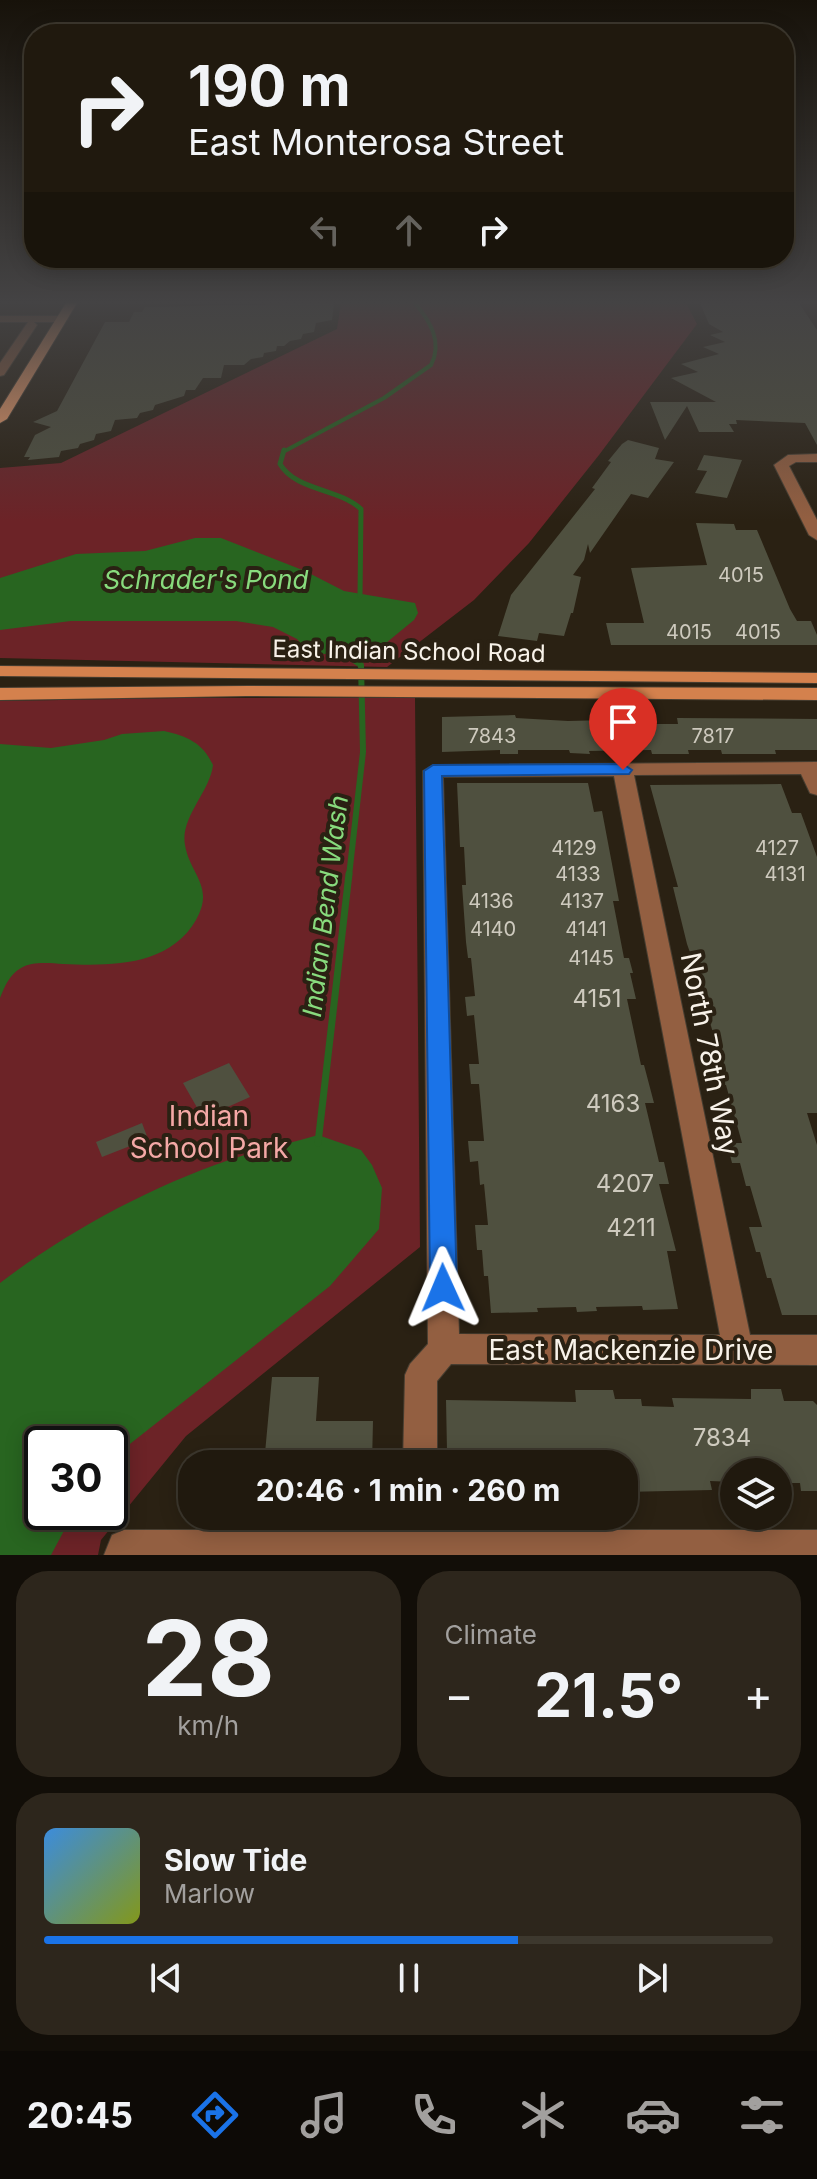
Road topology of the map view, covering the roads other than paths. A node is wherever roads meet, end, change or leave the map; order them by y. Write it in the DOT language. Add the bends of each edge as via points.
graph roads {
  1 [pos="27,376"];
  2 [pos="0,418"];
  3 [pos="817,458"];
  4 [pos="817,535"];
  5 [pos="0,671"];
  6 [pos="817,678"];
  7 [pos="305,682"];
  8 [pos="386,683"];
  9 [pos="0,694"];
  10 [pos="817,694"];
  11 [pos="813,769"];
  12 [pos="623,770"];
  13 [pos="817,789"];
  14 [pos="444,1349"];
  15 [pos="738,1350"];
  16 [pos="817,1350"];
  17 [pos="420,1450"];
  18 [pos="434,1530"];
  19 [pos="817,1547"];
  20 [pos="123,1551"];
  21 [pos="446,1551"];
  1 -- 2 [label="main road"];
  3 -- 4 [label="street" via="781,465"];
  5 -- 7 [label="main road, East Indian School Road"];
  6 -- 8 [label="main road, East Indian School Road"];
  7 -- 8 [label="main road, East Indian School Road"];
  7 -- 9 [label="main road, East Indian School Road"];
  8 -- 10 [label="main road, East Indian School Road"];
  11 -- 12 [label="street"];
  11 -- 13 [label="street"];
  12 -- 14 [label="street" via="433,771"];
  12 -- 15 [label="street, North 78th Way"];
  14 -- 15 [label="street, East Mackenzie Drive"];
  14 -- 17 [label="street" via="421,1375"];
  15 -- 16 [label="street, East Mackenzie Drive"];
  18 -- 21 [label="street"];
  19 -- 21 [label="street"];
  20 -- 21 [label="street"];
}
